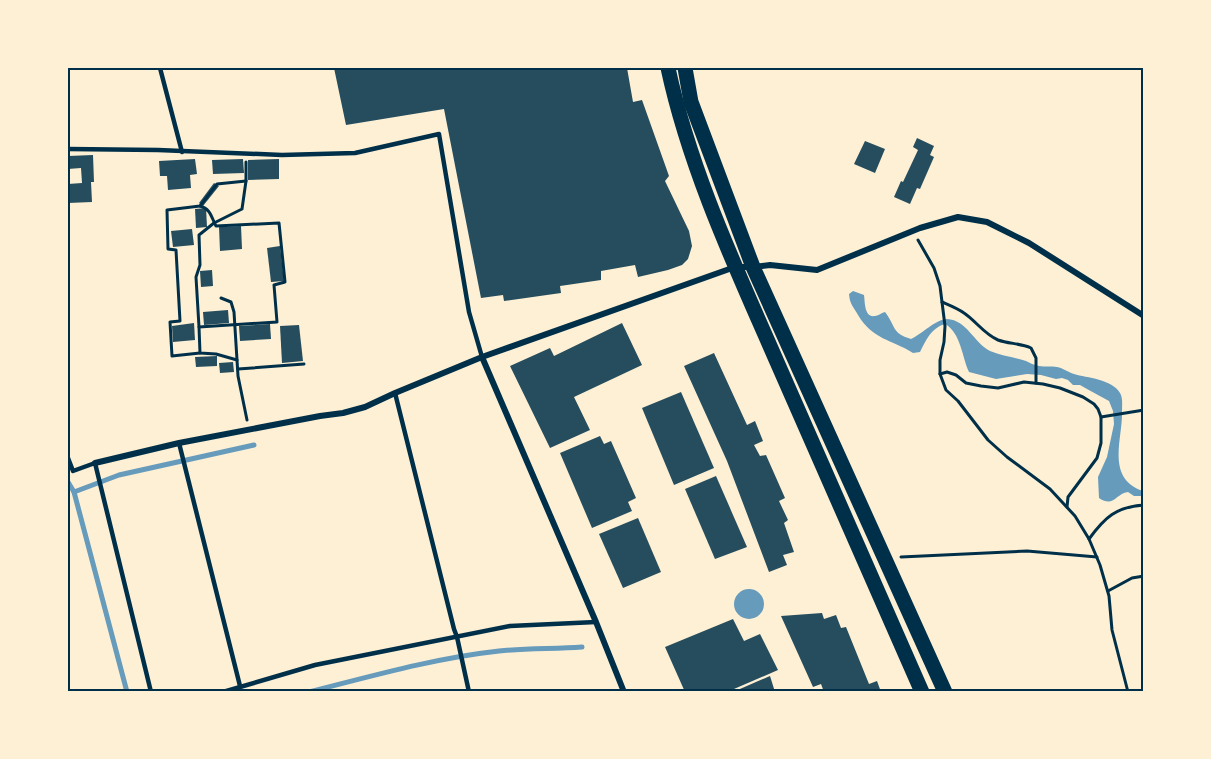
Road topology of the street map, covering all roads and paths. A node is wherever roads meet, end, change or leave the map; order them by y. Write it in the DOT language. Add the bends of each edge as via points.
graph roads {
  1 [pos="160,68"];
  2 [pos="668,68"];
  3 [pos="685,68"];
  4 [pos="68,149"];
  5 [pos="182,152"];
  6 [pos="246,154"];
  7 [pos="246,181"];
  8 [pos="200,206"];
  9 [pos="214,223"];
  10 [pos="913,231"];
  11 [pos="735,267"];
  12 [pos="753,267"];
  13 [pos="221,298"];
  14 [pos="942,302"];
  15 [pos="1143,316"];
  16 [pos="234,325"];
  17 [pos="199,327"];
  18 [pos="200,353"];
  19 [pos="482,357"];
  20 [pos="237,360"];
  21 [pos="304,364"];
  22 [pos="238,369"];
  23 [pos="940,374"];
  24 [pos="1036,383"];
  25 [pos="395,393"];
  26 [pos="1143,410"];
  27 [pos="1101,417"];
  28 [pos="247,421"];
  29 [pos="179,443"];
  30 [pos="68,458"];
  31 [pos="95,463"];
  32 [pos="1143,505"];
  33 [pos="1067,507"];
  34 [pos="1089,539"];
  35 [pos="1096,557"];
  36 [pos="884,558"];
  37 [pos="1143,576"];
  38 [pos="1108,591"];
  39 [pos="596,622"];
  40 [pos="457,637"];
  41 [pos="240,686"];
  42 [pos="151,692"];
  43 [pos="223,692"];
  44 [pos="469,692"];
  45 [pos="624,692"];
  46 [pos="922,692"];
  47 [pos="945,692"];
  48 [pos="1128,692"];
  1 -- 5 [label="lane"];
  2 -- 11 [label="main road" via="695,164"];
  3 -- 12 [label="main road" via="691,102"];
  4 -- 5 [label="lane"];
  5 -- 6 [label="lane"];
  6 -- 7 [label="path"];
  6 -- 19 [label="lane" via="355,153 439,134 469,312"];
  7 -- 8 [label="path" via="217,184"];
  7 -- 9 [label="path" via="242,209"];
  8 -- 9 [label="path" via="206,208"];
  8 -- 18 [label="path" via="167,210 168,249 176,250 180,321 170,322 172,356"];
  9 -- 16 [label="path" via="279,223 285,282 274,285 277,322"];
  9 -- 17 [label="path" via="199,235"];
  10 -- 12 [label="street" via="818,270"];
  10 -- 14 [label="path" via="939,277"];
  10 -- 15 [label="street" via="958,217 987,222 1029,243"];
  11 -- 12 [label="street"];
  11 -- 19 [label="street"];
  11 -- 46 [label="main road"];
  12 -- 36 [label="main road"];
  13 -- 16 [label="path" via="231,302"];
  14 -- 23 [label="path" via="945,326"];
  14 -- 24 [label="path" via="963,312 984,332 1031,348 1036,358"];
  16 -- 17 [label="path"];
  16 -- 20 [label="path"];
  17 -- 18 [label="path"];
  18 -- 20 [label="path"];
  19 -- 25 [label="street"];
  19 -- 39 [label="street"];
  20 -- 22 [label="path"];
  21 -- 22 [label="path"];
  22 -- 28 [label="path"];
  23 -- 24 [label="path" via="947,372 966,383 998,388"];
  23 -- 33 [label="path" via="946,390 988,440"];
  24 -- 27 [label="path" via="1083,397 1094,404"];
  25 -- 29 [label="street" via="343,413"];
  25 -- 40 [label="lane"];
  26 -- 27 [label="path"];
  27 -- 33 [label="path" via="1097,458 1072,490"];
  29 -- 31 [label="street"];
  29 -- 41 [label="lane"];
  30 -- 31 [label="lane" via="73,471"];
  31 -- 42 [label="lane"];
  32 -- 34 [label="path" via="1114,512"];
  33 -- 34 [label="path"];
  34 -- 35 [label="path"];
  35 -- 36 [label="path" via="1027,551"];
  35 -- 38 [label="path"];
  36 -- 47 [label="main road"];
  37 -- 38 [label="path"];
  38 -- 48 [label="path" via="1112,630"];
  39 -- 40 [label="lane" via="510,626"];
  39 -- 45 [label="street"];
  40 -- 41 [label="lane" via="315,665"];
  40 -- 44 [label="lane"];
  41 -- 43 [label="lane"];
}
